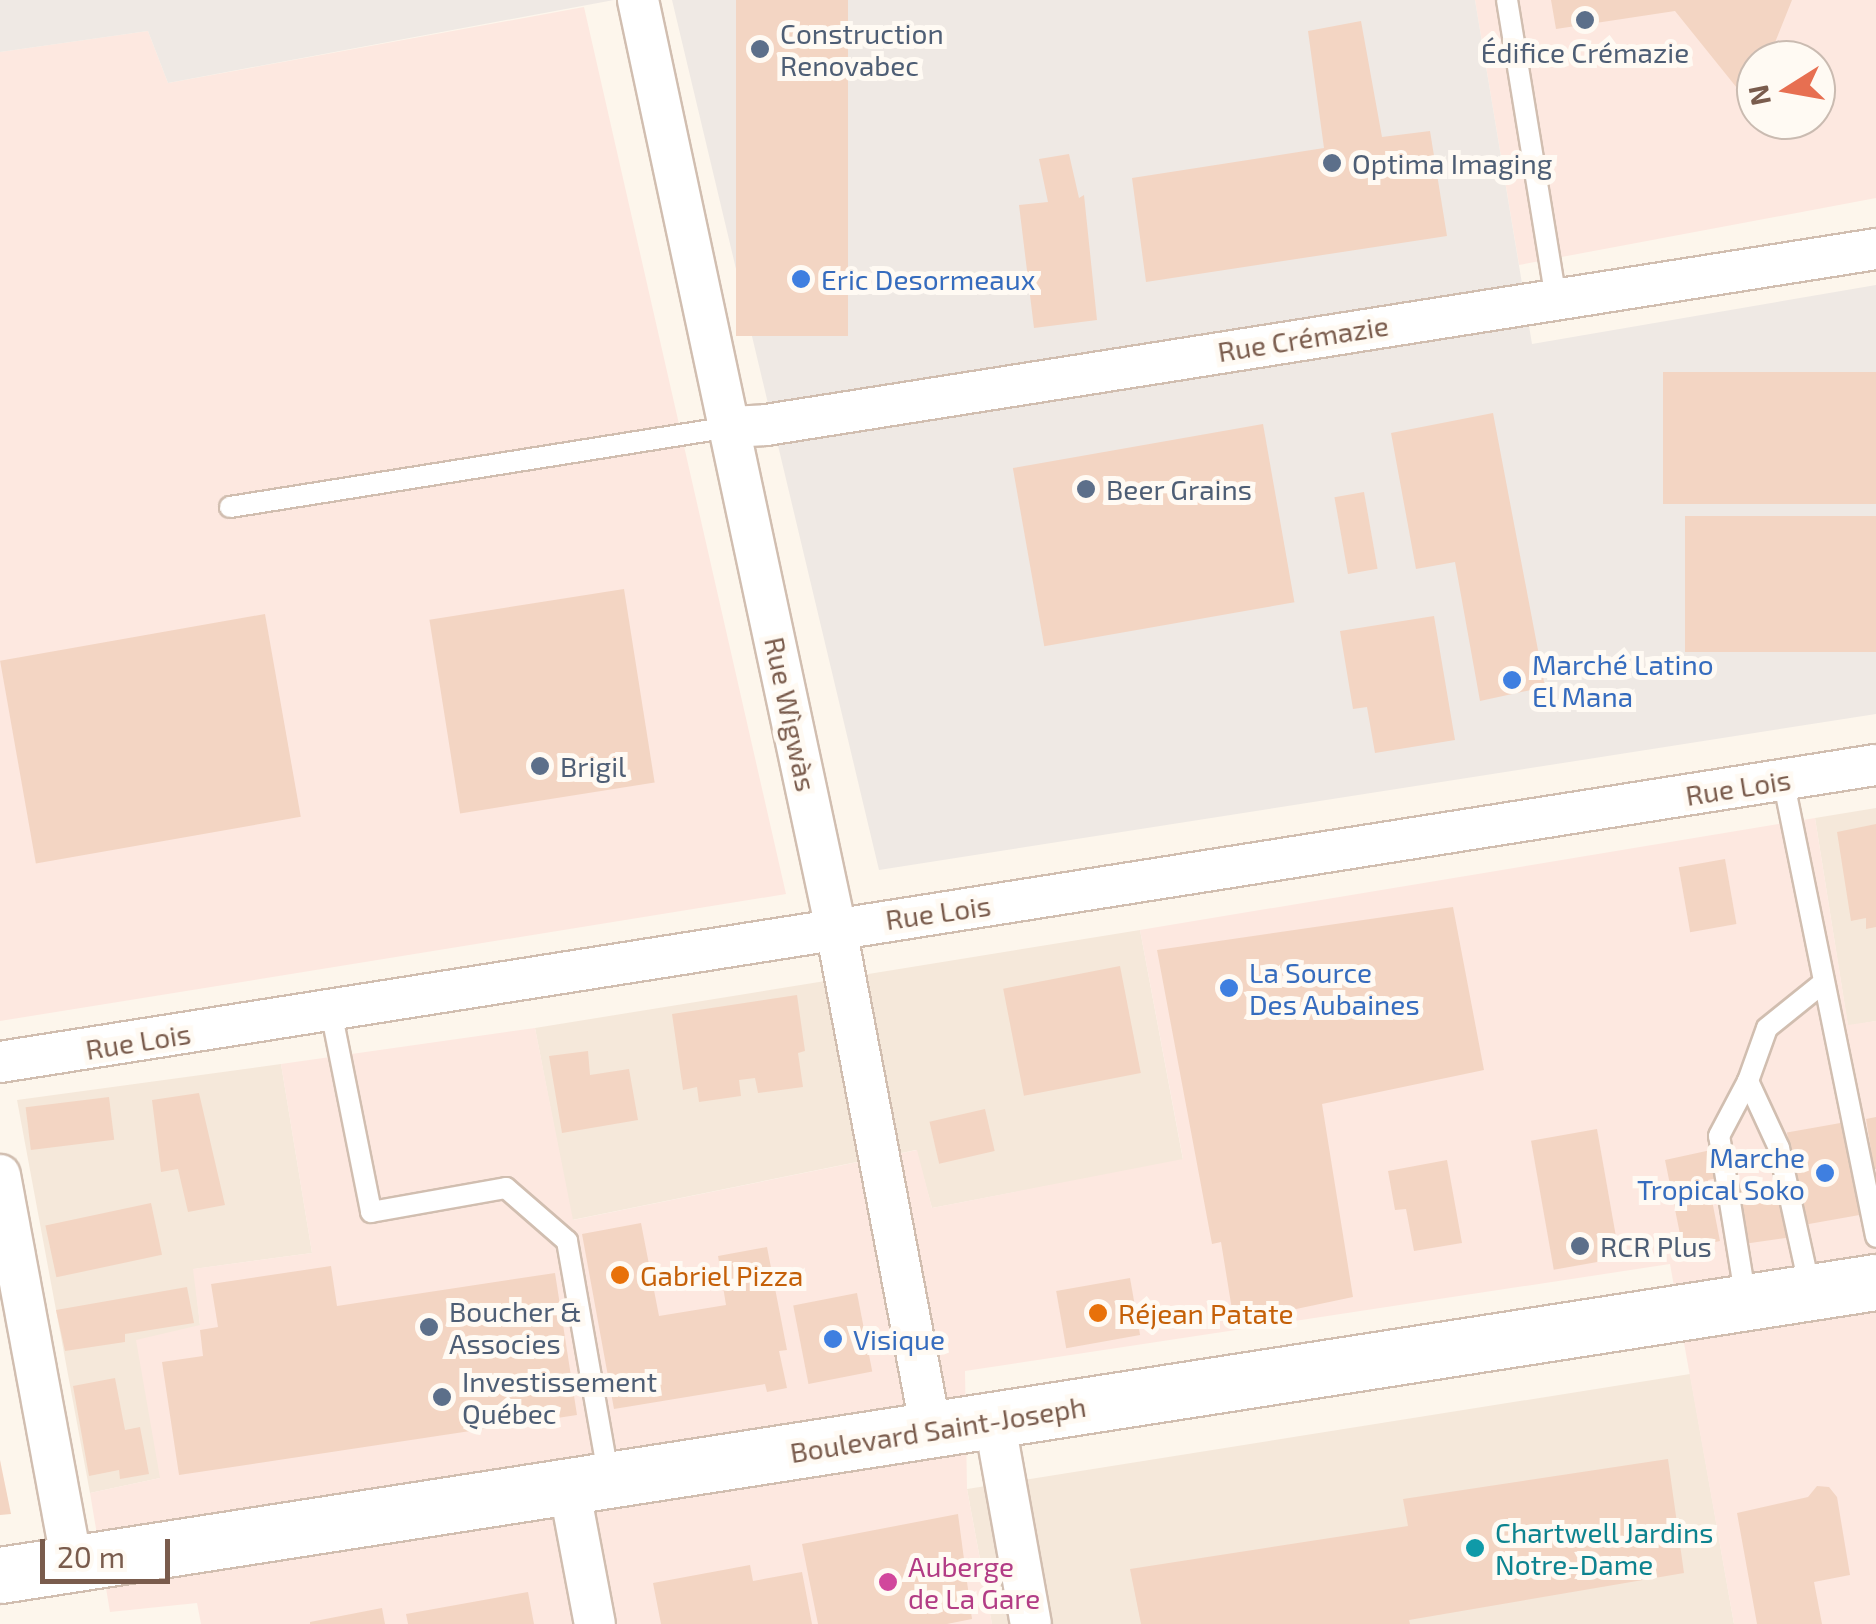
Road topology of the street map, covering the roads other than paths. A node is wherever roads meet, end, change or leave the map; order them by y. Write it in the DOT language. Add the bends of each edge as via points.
graph roads {
  1 [pos="638,0"];
  2 [pos="1507,0"];
  3 [pos="1876,249"];
  4 [pos="1556,299"];
  5 [pos="730,427"];
  6 [pos="230,507"];
  7 [pos="1876,765"];
  8 [pos="1784,780"];
  9 [pos="836,929"];
  10 [pos="1824,982"];
  11 [pos="331,1011"];
  12 [pos="0,1062"];
  13 [pos="1748,1081"];
  14 [pos="0,1176"];
  15 [pos="1876,1238"];
  16 [pos="1876,1282"];
  17 [pos="1811,1292"];
  18 [pos="1746,1302"];
  19 [pos="994,1419"];
  20 [pos="931,1430"];
  21 [pos="589,1484"];
  22 [pos="72,1564"];
  23 [pos="0,1575"];
  24 [pos="595,1624"];
  25 [pos="1031,1624"];
  1 -- 5 [label="street, Rue Wìgwàs"];
  2 -- 4 [label="lane"];
  3 -- 4 [label="street, Rue Crémazie"];
  4 -- 5 [label="street, Rue Crémazie"];
  5 -- 6 [label="lane"];
  5 -- 9 [label="street, Rue Wìgwàs"];
  7 -- 8 [label="street, Rue Lois"];
  8 -- 9 [label="street, Rue Lois"];
  8 -- 10 [label="lane"];
  9 -- 11 [label="street, Rue Lois"];
  9 -- 20 [label="street, Rue Wìgwàs"];
  10 -- 13 [label="lane" via="1768,1028"];
  10 -- 15 [label="lane"];
  11 -- 12 [label="street, Rue Lois"];
  11 -- 21 [label="lane" via="371,1212 506,1188 567,1241"];
  13 -- 17 [label="lane" via="1779,1148"];
  13 -- 18 [label="lane" via="1719,1136"];
  14 -- 22 [label="street"];
  16 -- 17 [label="main road, Boulevard Saint-Joseph"];
  17 -- 18 [label="main road, Boulevard Saint-Joseph"];
  18 -- 19 [label="main road, Boulevard Saint-Joseph"];
  19 -- 20 [label="main road, Boulevard Saint-Joseph"];
  19 -- 25 [label="street"];
  20 -- 21 [label="main road, Boulevard Saint-Joseph"];
  21 -- 22 [label="main road, Boulevard Saint-Joseph"];
  21 -- 24 [label="street"];
  22 -- 23 [label="main road, Boulevard Saint-Joseph"];
}
